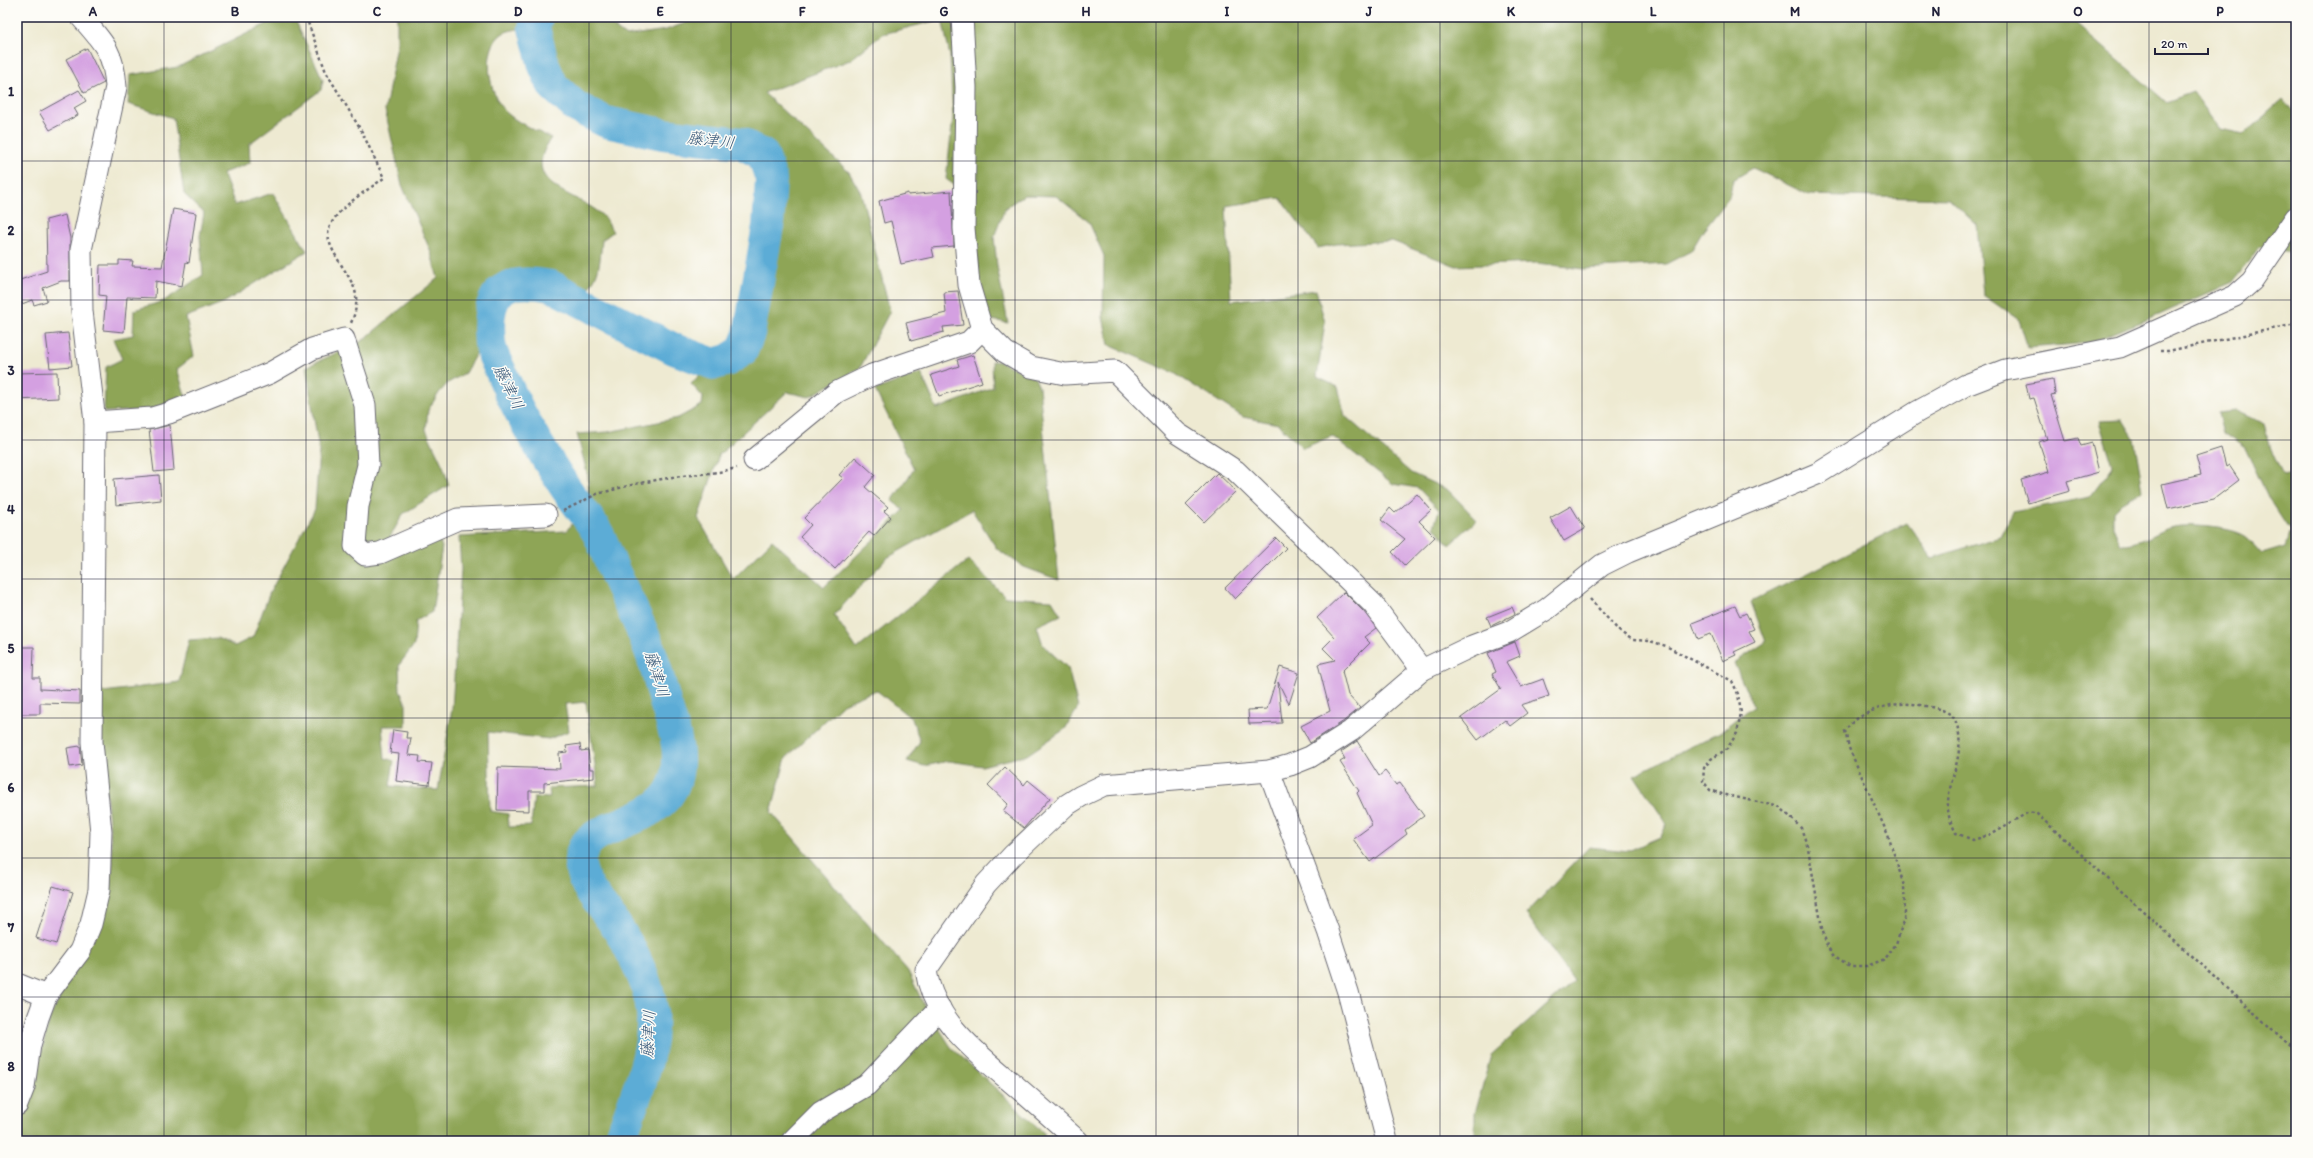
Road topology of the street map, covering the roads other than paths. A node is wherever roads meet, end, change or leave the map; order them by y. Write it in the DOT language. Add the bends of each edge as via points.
graph roads {
  1 [pos="81,17"];
  2 [pos="962,17"];
  3 [pos="2296,216"];
  4 [pos="982,329"];
  5 [pos="95,422"];
  6 [pos="754,460"];
  7 [pos="555,513"];
  8 [pos="1422,670"];
  9 [pos="1269,770"];
  10 [pos="17,984"];
  11 [pos="46,996"];
  12 [pos="940,1008"];
  13 [pos="17,1105"];
  14 [pos="792,1141"];
  15 [pos="1078,1141"];
  16 [pos="1387,1141"];
  1 -- 5 [label="street" via="106,46 115,67 116,87 81,250 82,311"];
  2 -- 4 [label="street" via="966,87 964,228 969,285"];
  3 -- 8 [label="street" via="2252,281 2235,296 2120,347 2005,370 1966,385 1917,412 1819,473 1628,552 1602,565 1547,609 1509,632"];
  4 -- 6 [label="street" via="969,342 872,375 837,392"];
  4 -- 8 [label="street" via="1005,352 1031,367 1065,374 1115,371 1177,433 1236,471 1373,604"];
  5 -- 7 [label="street" via="152,418 169,413 270,373 312,349 344,339 365,405 368,465 358,506 355,546 364,555 380,553 458,518"];
  5 -- 11 [label="street" via="92,742 101,832 99,890 91,924 80,951"];
  8 -- 9 [label="street" via="1351,732 1310,757"];
  9 -- 12 [label="street" via="1104,785 1065,806 986,884 926,970 928,983"];
  9 -- 16 [label="street" via="1345,984"];
  10 -- 11 [label="street"];
  11 -- 13 [label="street" via="30,1045 24,1087"];
  12 -- 14 [label="street" via="867,1085 821,1112"];
  12 -- 15 [label="street" via="969,1046"];
}
